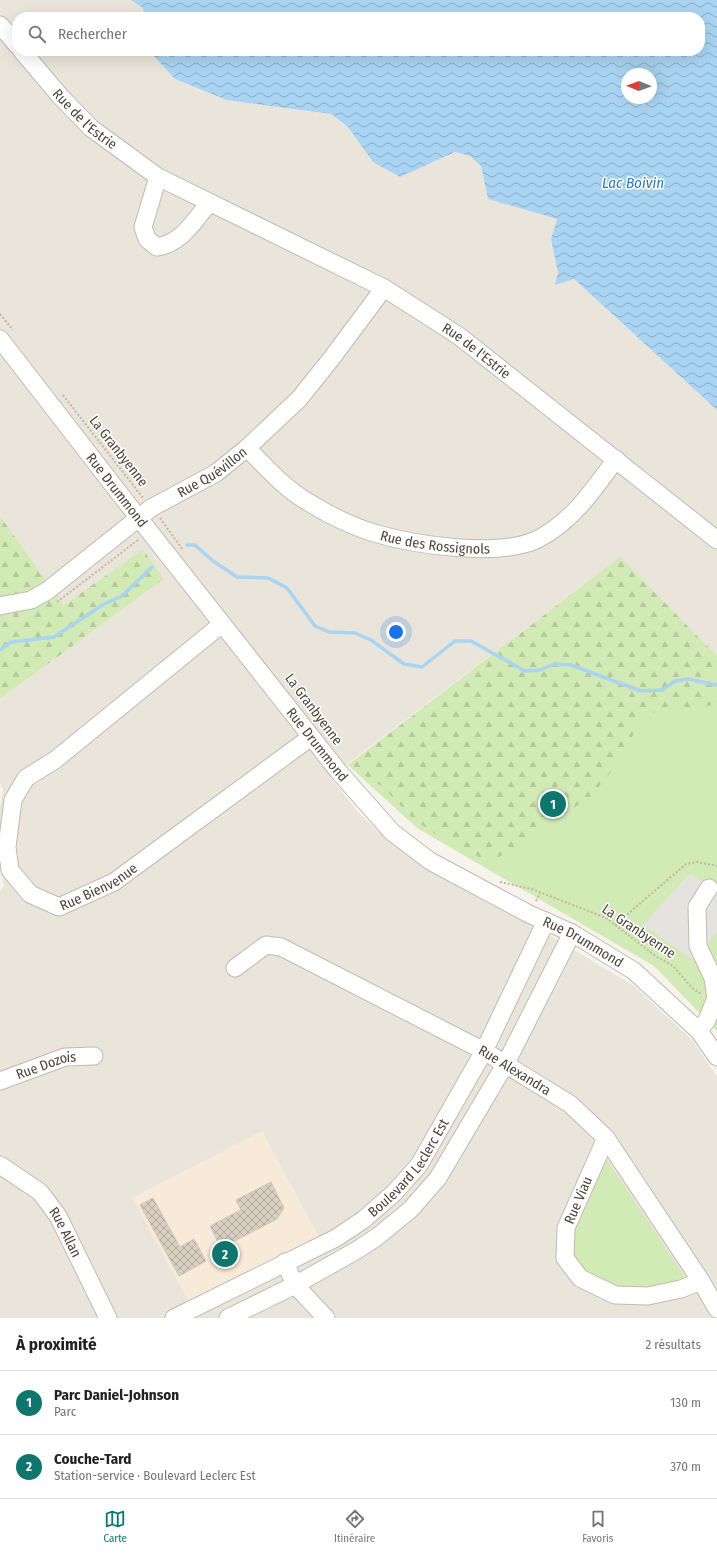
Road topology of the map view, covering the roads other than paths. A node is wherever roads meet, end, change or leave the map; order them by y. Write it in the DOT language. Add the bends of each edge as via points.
graph roads {
  1 [pos="0,25"];
  2 [pos="12,40"];
  3 [pos="26,56"];
  4 [pos="158,177"];
  5 [pos="209,203"];
  6 [pos="384,288"];
  7 [pos="7,336"];
  8 [pos="247,448"];
  9 [pos="616,459"];
  10 [pos="145,513"];
  11 [pos="717,540"];
  12 [pos="0,606"];
  13 [pos="222,624"];
  14 [pos="311,737"];
  15 [pos="709,888"];
  16 [pos="546,921"];
  17 [pos="572,933"];
  18 [pos="235,968"];
  19 [pos="700,1031"];
  20 [pos="484,1051"];
  21 [pos="94,1056"];
  22 [pos="717,1057"];
  23 [pos="506,1064"];
  24 [pos="0,1081"];
  25 [pos="606,1138"];
  26 [pos="0,1165"];
  27 [pos="285,1262"];
  28 [pos="701,1281"];
  29 [pos="295,1285"];
  30 [pos="717,1309"];
  31 [pos="108,1318"];
  32 [pos="174,1318"];
  33 [pos="228,1318"];
  34 [pos="326,1318"];
  1 -- 2 [label="street"];
  3 -- 4 [label="street, Rue de l'Estrie" via="91,128"];
  4 -- 5 [label="street, Rue de l'Estrie"];
  4 -- 5 [label="street" via="143,227 147,239 158,247 166,246 178,239"];
  5 -- 6 [label="street, Rue de l'Estrie"];
  6 -- 8 [label="street, Rue Quévillon" via="299,399"];
  6 -- 9 [label="street, Rue de l'Estrie" via="459,336"];
  7 -- 10 [label="street, Rue Drummond"];
  8 -- 9 [label="street, Rue des Rossignols" via="285,487 340,520 374,533 464,548 500,549 538,539 567,520"];
  8 -- 10 [label="street, Rue Quévillon" via="216,473"];
  9 -- 11 [label="street, Rue de l'Estrie"];
  10 -- 12 [label="street, Rue Quévillon" via="47,591 31,600"];
  10 -- 13 [label="street, Rue Drummond"];
  13 -- 14 [label="street, Rue Drummond"];
  13 -- 14 [label="street, Rue Bienvenue" via="55,760 26,778 13,800 8,847 10,870 30,894 59,907 114,882"];
  14 -- 16 [label="street, Rue Drummond" via="359,797 392,832 430,861 473,886"];
  15 -- 19 [label="street" via="697,907 698,946 713,978 716,998"];
  16 -- 17 [label="street, Rue Drummond"];
  16 -- 20 [label="street, Boulevard Leclerc Est"];
  17 -- 19 [label="street, Rue Drummond" via="634,971"];
  17 -- 23 [label="street, Boulevard Leclerc Est"];
  18 -- 20 [label="street, Rue Alexandra" via="266,945 281,947"];
  19 -- 22 [label="street, Rue Drummond"];
  20 -- 23 [label="street, Rue Alexandra"];
  20 -- 27 [label="street, Boulevard Leclerc Est" via="419,1165 394,1193 363,1220 336,1238"];
  21 -- 24 [label="street, Rue Dozois" via="64,1057"];
  23 -- 25 [label="street, Rue Alexandra" via="570,1104"];
  23 -- 29 [label="street, Boulevard Leclerc Est" via="438,1178 411,1209 356,1250"];
  25 -- 28 [label="street, Rue Alexandra"];
  25 -- 28 [label="street, Rue Viau" via="566,1228 565,1258 580,1278 615,1295 648,1296 681,1289"];
  26 -- 31 [label="street, Rue Allan" via="40,1192 58,1216"];
  27 -- 29 [label="street"];
  27 -- 32 [label="street, Boulevard Leclerc Est"];
  28 -- 30 [label="street, Rue Alexandra"];
  29 -- 33 [label="street, Boulevard Leclerc Est"];
  29 -- 34 [label="street"];
}
